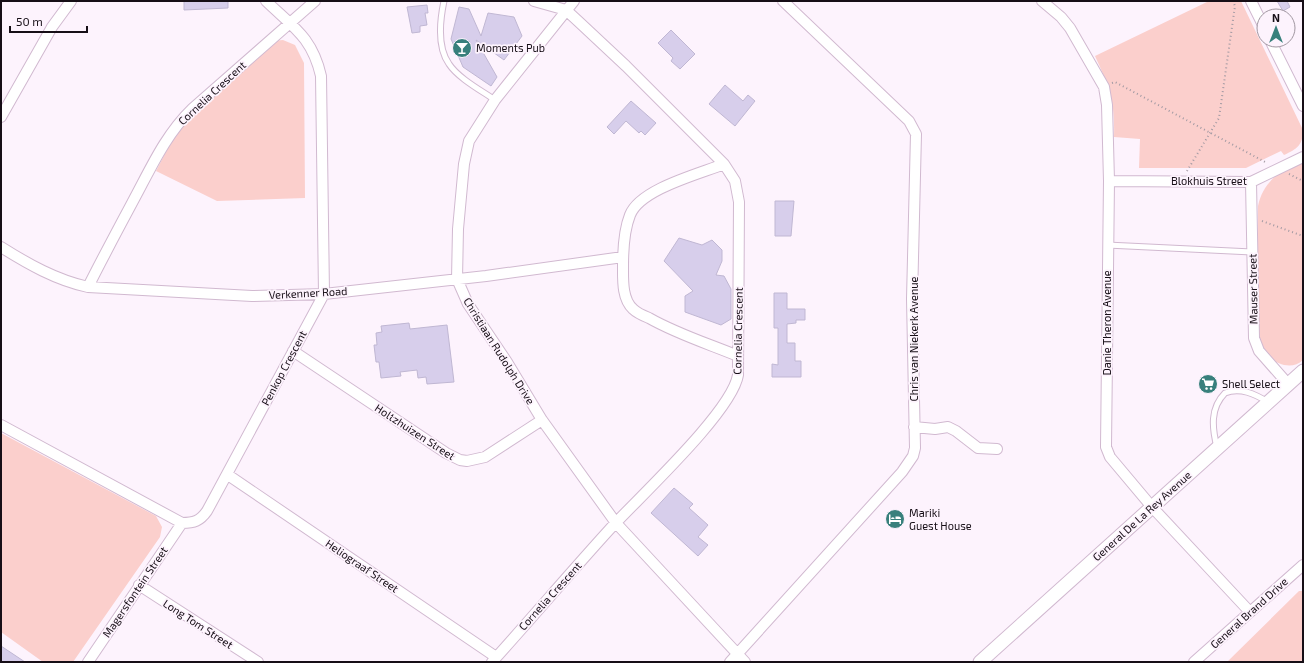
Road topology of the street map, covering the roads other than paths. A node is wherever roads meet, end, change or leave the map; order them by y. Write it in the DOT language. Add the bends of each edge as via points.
graph roads {
  1 [pos="71,1"];
  2 [pos="266,1"];
  3 [pos="315,1"];
  4 [pos="444,1"];
  5 [pos="534,1"];
  6 [pos="574,1"];
  7 [pos="783,1"];
  8 [pos="1042,1"];
  9 [pos="1251,1"];
  10 [pos="566,10"];
  11 [pos="1256,11"];
  12 [pos="289,23"];
  13 [pos="1274,48"];
  14 [pos="495,100"];
  15 [pos="1303,106"];
  16 [pos="1,117"];
  17 [pos="1303,156"];
  18 [pos="724,164"];
  19 [pos="1109,180"];
  20 [pos="1251,182"];
  21 [pos="1107,245"];
  22 [pos="1,247"];
  23 [pos="1252,252"];
  24 [pos="623,257"];
  25 [pos="457,279"];
  26 [pos="88,287"];
  27 [pos="324,294"];
  28 [pos="293,351"];
  29 [pos="738,356"];
  30 [pos="1303,370"];
  31 [pos="1288,384"];
  32 [pos="1268,402"];
  33 [pos="542,420"];
  34 [pos="1,425"];
  35 [pos="914,427"];
  36 [pos="1217,448"];
  37 [pos="997,449"];
  38 [pos="228,475"];
  39 [pos="1152,507"];
  40 [pos="182,523"];
  41 [pos="616,523"];
  42 [pos="1303,564"];
  43 [pos="139,585"];
  44 [pos="1250,612"];
  45 [pos="737,653"];
  46 [pos="494,660"];
  47 [pos="88,662"];
  48 [pos="258,662"];
  49 [pos="730,662"];
  50 [pos="745,662"];
  51 [pos="980,662"];
  52 [pos="1194,662"];
  1 -- 16 [label="street" via="52,28"];
  2 -- 12 [label="street, Penkop Crescent"];
  3 -- 12 [label="street, Cornelia Crescent"];
  4 -- 14 [label="lane" via="441,38 449,65"];
  5 -- 10 [label="street, Cornelia Crescent"];
  6 -- 10 [label="street, Christiaan Rudolph Drive"];
  7 -- 35 [label="street, Chris van Niekerk Avenue" via="909,121 916,134 912,299"];
  8 -- 19 [label="street, Danie Theron Avenue" via="1070,28 1104,87 1107,105"];
  9 -- 11 [label="street"];
  10 -- 14 [label="street, Christiaan Rudolph Drive"];
  10 -- 18 [label="street, Cornelia Crescent"];
  12 -- 26 [label="street, Cornelia Crescent" via="192,108 174,128 109,243"];
  12 -- 27 [label="street, Penkop Crescent" via="312,47 321,76"];
  13 -- 15 [label="street"];
  14 -- 25 [label="street, Christiaan Rudolph Drive" via="472,134 467,148 458,229"];
  17 -- 20 [label="street, Blokhuis Street"];
  18 -- 24 [label="street" via="654,192 639,202 630,215"];
  18 -- 29 [label="street, Cornelia Crescent" via="735,181 739,194"];
  19 -- 20 [label="street, Blokhuis Street"];
  19 -- 21 [label="street, Danie Theron Avenue"];
  20 -- 23 [label="street, Mauser Street"];
  21 -- 23 [label="lane"];
  21 -- 39 [label="street, Danie Theron Avenue" via="1106,447 1110,457"];
  22 -- 26 [label="street, Verkenner Road" via="37,268"];
  23 -- 31 [label="street, Mauser Street" via="1254,338 1259,351"];
  24 -- 25 [label="street, Verkenner Road"];
  24 -- 29 [label="street" via="625,295 634,310 660,324"];
  25 -- 27 [label="street, Verkenner Road"];
  25 -- 33 [label="street, Christiaan Rudolph Drive" via="468,304"];
  26 -- 27 [label="street, Verkenner Road" via="252,296"];
  27 -- 28 [label="street, Penkop Crescent"];
  28 -- 33 [label="street, Holtzhuizen Street" via="460,460 485,457"];
  28 -- 38 [label="street, Penkop Crescent"];
  29 -- 41 [label="street, Cornelia Crescent" via="737,380 729,397 698,435"];
  30 -- 31 [label="street, General De La Rey Avenue"];
  31 -- 32 [label="street, General De La Rey Avenue"];
  32 -- 36 [label="street, General De La Rey Avenue"];
  32 -- 36 [label="lane" via="1237,390 1225,392 1216,404 1212,422"];
  33 -- 41 [label="street, Christiaan Rudolph Drive"];
  34 -- 40 [label="street"];
  35 -- 37 [label="street" via="948,427 978,448"];
  35 -- 45 [label="street, Chris van Niekerk Avenue" via="915,448 910,463"];
  36 -- 39 [label="street, General De La Rey Avenue"];
  38 -- 40 [label="street, Penkop Crescent" via="202,518 194,523"];
  38 -- 46 [label="street, Heliograaf Street"];
  39 -- 44 [label="street, Danie Theron Avenue"];
  39 -- 51 [label="street, General De La Rey Avenue"];
  40 -- 43 [label="street, Magersfontein Street"];
  41 -- 45 [label="street, Christiaan Rudolph Drive"];
  41 -- 46 [label="street, Cornelia Crescent"];
  42 -- 44 [label="street, General Brand Drive"];
  43 -- 47 [label="street, Magersfontein Street"];
  43 -- 48 [label="street, Long Tom Street"];
  44 -- 52 [label="street, General Brand Drive"];
  45 -- 49 [label="street, Chris van Niekerk Avenue"];
  45 -- 50 [label="street, Christiaan Rudolph Drive"];
}
